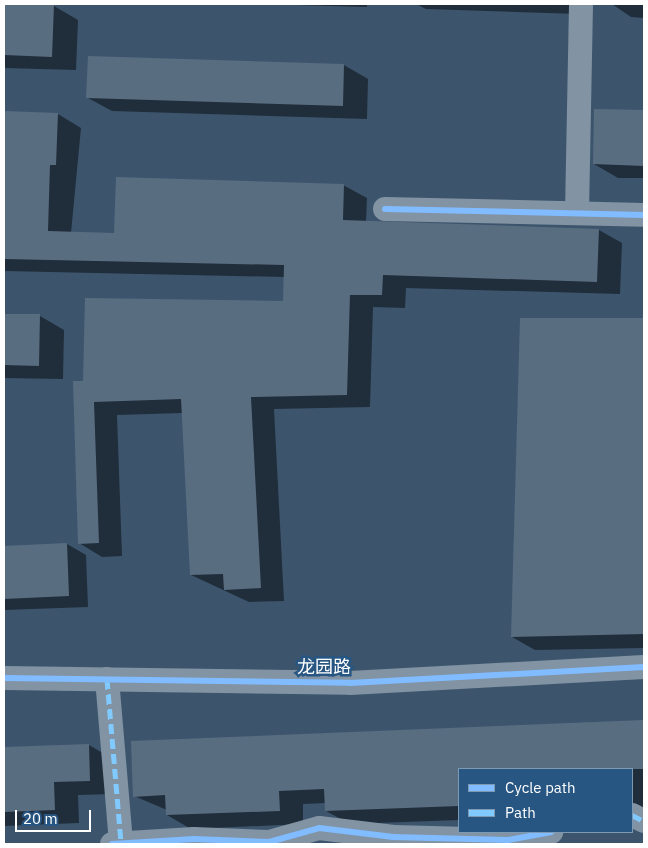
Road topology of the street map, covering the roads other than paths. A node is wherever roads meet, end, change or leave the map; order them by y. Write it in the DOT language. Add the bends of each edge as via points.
graph roads {
  1 [pos="581,4"];
  2 [pos="385,209"];
  3 [pos="577,212"];
  4 [pos="644,215"];
  5 [pos="644,667"];
  6 [pos="4,678"];
  7 [pos="107,679"];
  8 [pos="546,833"];
  9 [pos="116,843"];
  1 -- 3 [label="street"];
  2 -- 3 [label="street"];
  3 -- 4 [label="street"];
  5 -- 7 [label="street, 龙园路" via="350,683"];
  6 -- 7 [label="street, 龙园路"];
  7 -- 9 [label="street"];
  8 -- 9 [label="street" via="508,840 393,837 319,828 269,842"];
}
